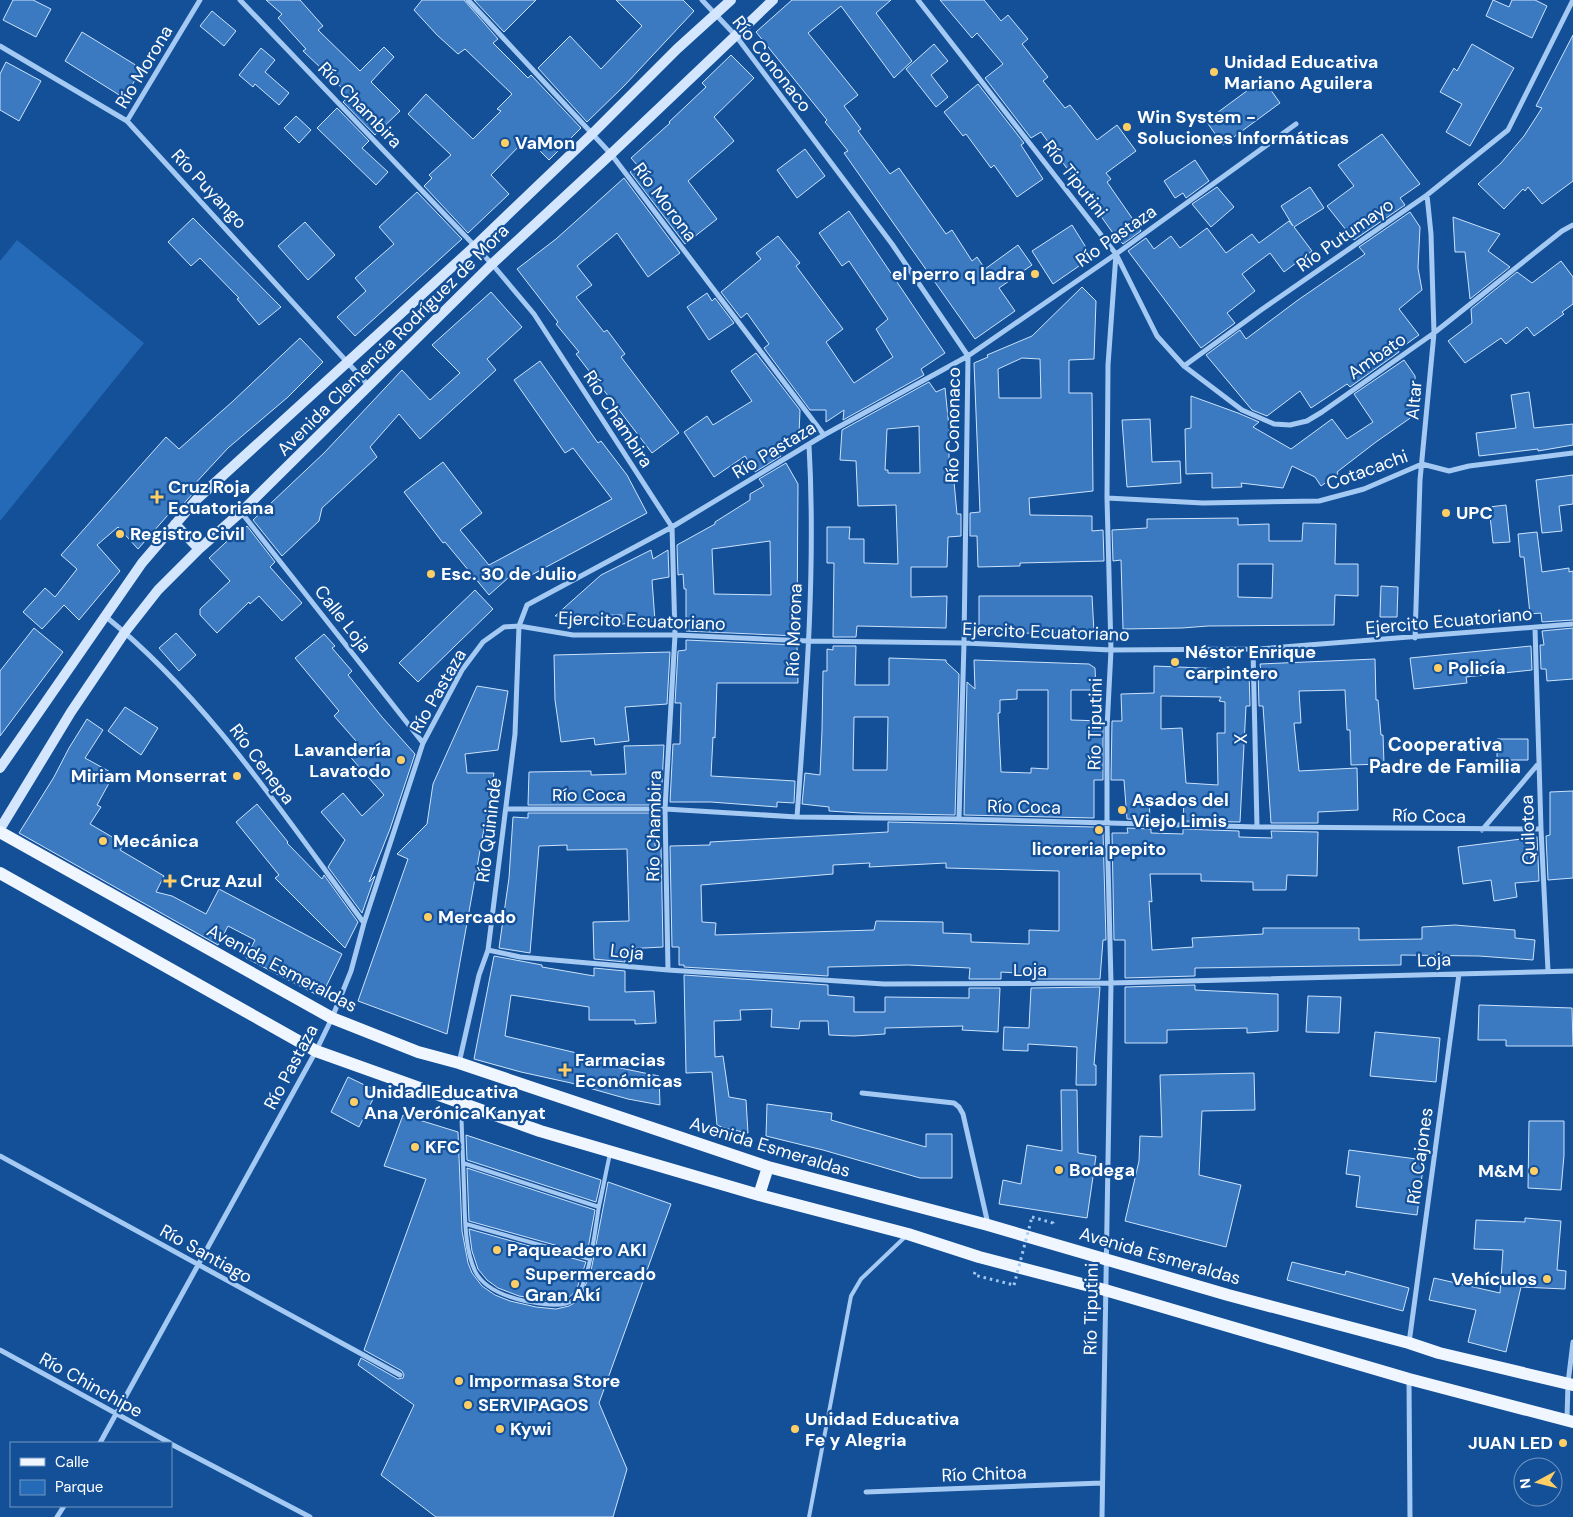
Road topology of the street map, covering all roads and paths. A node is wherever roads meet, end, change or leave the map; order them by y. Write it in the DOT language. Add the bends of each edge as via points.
graph roads {
  1 [pos="200,0"];
  2 [pos="240,0"];
  3 [pos="468,0"];
  4 [pos="702,0"];
  5 [pos="731,0"];
  6 [pos="773,0"];
  7 [pos="918,0"];
  8 [pos="1573,0"];
  9 [pos="716,15"];
  10 [pos="736,36"];
  11 [pos="0,46"];
  12 [pos="127,121"];
  13 [pos="1296,124"];
  14 [pos="594,133"];
  15 [pos="611,154"];
  16 [pos="1427,195"];
  17 [pos="1573,225"];
  18 [pos="475,246"];
  19 [pos="1116,254"];
  20 [pos="492,264"];
  21 [pos="1434,333"];
  22 [pos="968,356"];
  23 [pos="347,361"];
  24 [pos="1184,366"];
  25 [pos="369,386"];
  26 [pos="824,435"];
  27 [pos="809,445"];
  28 [pos="1573,453"];
  29 [pos="1422,464"];
  30 [pos="1107,498"];
  31 [pos="242,512"];
  32 [pos="175,524"];
  33 [pos="672,527"];
  34 [pos="199,549"];
  35 [pos="105,616"];
  36 [pos="1573,624"];
  37 [pos="519,626"];
  38 [pos="1535,628"];
  39 [pos="125,632"];
  40 [pos="675,635"];
  41 [pos="1415,638"];
  42 [pos="809,641"];
  43 [pos="964,643"];
  44 [pos="1253,649"];
  45 [pos="1111,650"];
  46 [pos="423,743"];
  47 [pos="1539,763"];
  48 [pos="0,768"];
  49 [pos="506,809"];
  50 [pos="665,809"];
  51 [pos="797,817"];
  52 [pos="959,819"];
  53 [pos="1108,822"];
  54 [pos="1257,827"];
  55 [pos="1482,830"];
  56 [pos="1541,830"];
  57 [pos="0,831"];
  58 [pos="0,873"];
  59 [pos="364,923"];
  60 [pos="488,950"];
  61 [pos="668,970"];
  62 [pos="1548,971"];
  63 [pos="1573,971"];
  64 [pos="1459,974"];
  65 [pos="1111,983"];
  66 [pos="332,1018"];
  67 [pos="316,1052"];
  68 [pos="459,1063"];
  69 [pos="862,1093"];
  70 [pos="460,1102"];
  71 [pos="610,1152"];
  72 [pos="0,1156"];
  73 [pos="463,1163"];
  74 [pos="768,1167"];
  75 [pos="759,1196"];
  76 [pos="599,1207"];
  77 [pos="1053,1222"];
  78 [pos="466,1224"];
  79 [pos="988,1225"];
  80 [pos="908,1234"];
  81 [pos="1106,1258"];
  82 [pos="590,1259"];
  83 [pos="197,1265"];
  84 [pos="974,1276"];
  85 [pos="1106,1290"];
  86 [pos="1573,1342"];
  87 [pos="1408,1343"];
  88 [pos="0,1350"];
  89 [pos="400,1375"];
  90 [pos="1409,1379"];
  91 [pos="1570,1384"];
  92 [pos="117,1415"];
  93 [pos="1570,1421"];
  94 [pos="101,1442"];
  95 [pos="167,1442"];
  96 [pos="172,1445"];
  97 [pos="1102,1484"];
  98 [pos="866,1492"];
  99 [pos="310,1517"];
  100 [pos="809,1517"];
  101 [pos="1102,1517"];
  102 [pos="1410,1517"];
  1 -- 12 [label="street, Río Morona"];
  2 -- 18 [label="street, Río Chambira"];
  3 -- 14 [label="street, Río Morona"];
  4 -- 9 [label="street, Río Cononaco"];
  5 -- 9 [label="street, Avenida Clemencia Rodríguez de Mora"];
  6 -- 10 [label="street, Avenida Clemencia Rodríguez de Mora"];
  7 -- 19 [label="street, Río Tiputini"];
  8 -- 16 [label="street, Río Putumayo" via="1508,130"];
  9 -- 10 [label="street, Río Cononaco"];
  9 -- 14 [label="street, Avenida Clemencia Rodríguez de Mora"];
  10 -- 15 [label="street, Avenida Clemencia Rodríguez de Mora"];
  10 -- 22 [label="street, Río Cononaco" via="892,244"];
  11 -- 12 [label="street, Río Puyango"];
  12 -- 23 [label="street, Río Puyango"];
  13 -- 19 [label="street, Río Pastaza"];
  14 -- 15 [label="street, Río Morona"];
  14 -- 18 [label="street, Avenida Clemencia Rodríguez de Mora"];
  15 -- 20 [label="street, Avenida Clemencia Rodríguez de Mora"];
  15 -- 26 [label="street, Río Morona"];
  16 -- 21 [label="street, Altar"];
  16 -- 24 [label="street, Río Putumayo"];
  17 -- 21 [label="street, Ambato"];
  18 -- 20 [label="street, Río Chambira"];
  18 -- 23 [label="street, Avenida Clemencia Rodríguez de Mora"];
  19 -- 22 [label="street, Río Pastaza"];
  19 -- 24 [label="street" via="1157,336"];
  19 -- 30 [label="street, Río Tiputini" via="1108,365"];
  20 -- 25 [label="street, Avenida Clemencia Rodríguez de Mora"];
  20 -- 33 [label="street, Río Chambira" via="534,314"];
  21 -- 24 [label="street, Ambato" via="1322,412 1307,421 1290,425 1274,424 1242,410"];
  21 -- 29 [label="street, Altar"];
  22 -- 26 [label="street, Río Pastaza"];
  22 -- 43 [label="street, Río Cononaco"];
  23 -- 25 [label="street, Río Puyango"];
  23 -- 32 [label="street, Avenida Clemencia Rodríguez de Mora" via="196,500"];
  25 -- 31 [label="street, Avenida Clemencia Rodríguez de Mora"];
  26 -- 27 [label="street, Río Pastaza"];
  27 -- 33 [label="street, Río Pastaza"];
  27 -- 42 [label="street, Río Morona" via="812,495"];
  28 -- 29 [label="street, Cotacachi" via="1449,471"];
  29 -- 30 [label="street, Cotacachi" via="1364,489 1319,501 1203,503"];
  29 -- 41 [label="street, Altar"];
  30 -- 45 [label="street, Río Tiputini"];
  31 -- 34 [label="street, Avenida Clemencia Rodríguez de Mora"];
  31 -- 46 [label="street, Calle Loja"];
  32 -- 34 [label="street"];
  32 -- 35 [label="street, Avenida Clemencia Rodríguez de Mora" via="142,563"];
  33 -- 37 [label="street, Río Pastaza" via="527,605"];
  33 -- 40 [label="street, Río Chambira"];
  34 -- 39 [label="street, Avenida Clemencia Rodríguez de Mora" via="158,590"];
  35 -- 39 [label="street, Río Cenepa"];
  35 -- 48 [label="street, Avenida Clemencia Rodríguez de Mora"];
  36 -- 38 [label="street, Ejercito Ecuatoriano"];
  37 -- 40 [label="street, Ejercito Ecuatoriano" via="573,635"];
  37 -- 46 [label="street, Río Pastaza" via="504,627 483,642 462,670"];
  37 -- 49 [label="street, Río Quinindé" via="515,734"];
  38 -- 41 [label="street, Ejercito Ecuatoriano"];
  38 -- 47 [label="street, Quilotoa"];
  39 -- 57 [label="street, Avenida Clemencia Rodríguez de Mora" via="71,712"];
  39 -- 59 [label="street, Río Cenepa" via="179,684 226,738"];
  40 -- 42 [label="street, Ejercito Ecuatoriano"];
  40 -- 50 [label="street, Río Chambira"];
  41 -- 44 [label="street, Ejercito Ecuatoriano"];
  42 -- 43 [label="street, Ejercito Ecuatoriano"];
  42 -- 51 [label="street, Río Morona"];
  43 -- 45 [label="street, Ejercito Ecuatoriano"];
  43 -- 52 [label="street, Río Cononaco"];
  44 -- 45 [label="street, Ejercito Ecuatoriano"];
  44 -- 54 [label="street, X"];
  45 -- 53 [label="street, Río Tiputini" via="1107,728"];
  46 -- 59 [label="street, Río Pastaza"];
  47 -- 55 [label="street"];
  47 -- 56 [label="street, Quilotoa"];
  49 -- 50 [label="street, Río Coca"];
  49 -- 60 [label="street, Río Quinindé"];
  50 -- 51 [label="street, Río Coca"];
  50 -- 61 [label="street, Río Chambira"];
  51 -- 52 [label="street, Río Coca"];
  52 -- 53 [label="street, Río Coca"];
  53 -- 54 [label="street, Río Coca"];
  53 -- 65 [label="street, Río Tiputini"];
  54 -- 55 [label="street, Río Coca"];
  55 -- 56 [label="street, Río Coca"];
  56 -- 62 [label="street, Quilotoa"];
  57 -- 66 [label="main road, Avenida Esmeraldas"];
  58 -- 67 [label="main road"];
  59 -- 66 [label="street, Río Pastaza" via="351,971"];
  60 -- 61 [label="street, Loja"];
  60 -- 68 [label="street, Río Quinindé" via="479,975"];
  61 -- 65 [label="street, Loja" via="884,984"];
  62 -- 63 [label="street, Loja"];
  62 -- 64 [label="street, Loja"];
  64 -- 65 [label="street, Loja"];
  64 -- 87 [label="street, Río Cajones"];
  65 -- 81 [label="street, Río Tiputini"];
  66 -- 67 [label="street, Río Pastaza"];
  66 -- 68 [label="main road, Avenida Esmeraldas" via="418,1052"];
  67 -- 70 [label="main road"];
  67 -- 83 [label="street, Río Pastaza"];
  68 -- 74 [label="main road, Avenida Esmeraldas"];
  69 -- 79 [label="street" via="954,1103 959,1107"];
  70 -- 71 [label="main road"];
  70 -- 73 [label="lane"];
  71 -- 75 [label="main road"];
  71 -- 76 [label="lane"];
  72 -- 83 [label="street, Río Santiago"];
  73 -- 76 [label="lane"];
  73 -- 78 [label="lane"];
  74 -- 75 [label="main road"];
  74 -- 79 [label="main road, Avenida Esmeraldas"];
  75 -- 80 [label="main road"];
  76 -- 82 [label="lane"];
  77 -- 84 [label="path, bridge" via="1032,1217 1014,1285"];
  78 -- 82 [label="lane"];
  78 -- 82 [label="lane" via="476,1272 496,1291 517,1299 546,1305 573,1300 581,1290"];
  79 -- 81 [label="main road, Avenida Esmeraldas"];
  80 -- 85 [label="main road"];
  80 -- 100 [label="lane" via="861,1279 852,1296"];
  81 -- 85 [label="street, Río Tiputini"];
  81 -- 87 [label="main road, Avenida Esmeraldas" via="1228,1295"];
  83 -- 89 [label="street, Río Santiago"];
  83 -- 92 [label="street, Río Pastaza"];
  85 -- 90 [label="main road"];
  85 -- 97 [label="street, Río Tiputini"];
  86 -- 91 [label="street"];
  87 -- 91 [label="main road, Avenida Esmeraldas"];
  88 -- 92 [label="street, Río Chinchipe"];
  90 -- 93 [label="main road"];
  90 -- 102 [label="street"];
  91 -- 93 [label="street"];
  92 -- 94 [label="street, Río Pastaza"];
  92 -- 95 [label="street, Río Chinchipe"];
  96 -- 99 [label="street, Río Chinchipe"];
  97 -- 98 [label="street, Río Chitoa"];
  97 -- 101 [label="street, Río Tiputini"];
}
